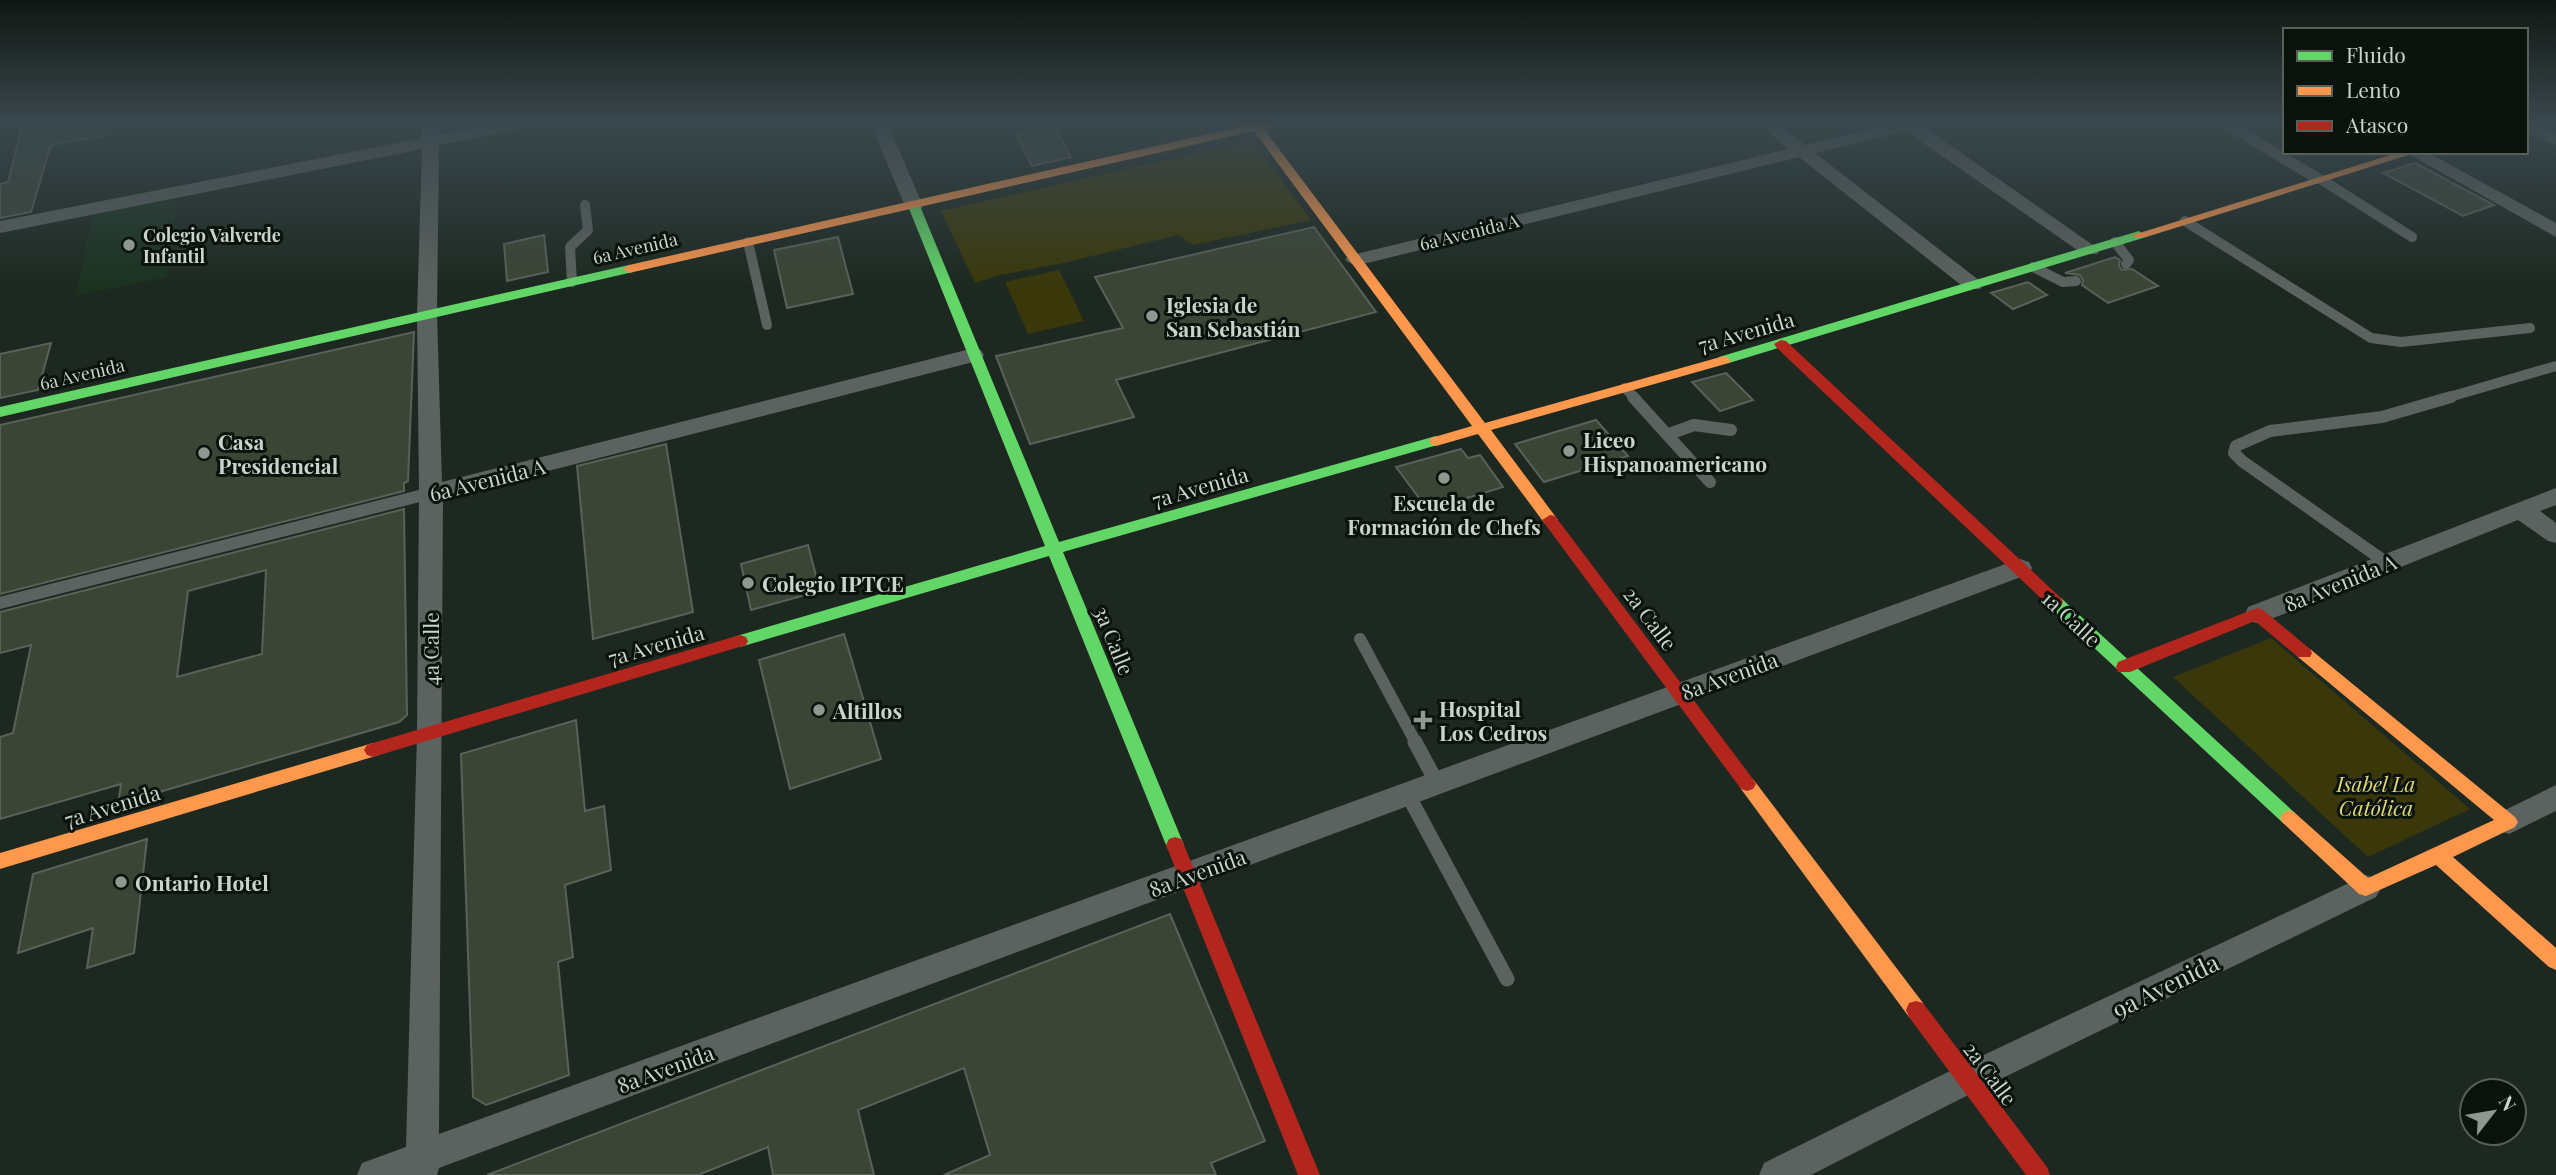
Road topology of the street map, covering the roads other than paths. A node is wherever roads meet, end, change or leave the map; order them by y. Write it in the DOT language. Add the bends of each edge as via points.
graph roads {
  1 [pos="228,177"];
  2 [pos="430,177"];
  3 [pos="902,177"];
  4 [pos="1037,177"];
  5 [pos="1293,177"];
  6 [pos="1695,177"];
  7 [pos="1834,177"];
  8 [pos="1984,177"];
  9 [pos="2316,177"];
  10 [pos="2332,177"];
  11 [pos="2458,177"];
  12 [pos="2322,180"];
  13 [pos="585,205"];
  14 [pos="914,206"];
  15 [pos="2185,221"];
  16 [pos="0,227"];
  17 [pos="2556,231"];
  18 [pos="2413,237"];
  19 [pos="748,242"];
  20 [pos="2115,242"];
  21 [pos="2090,250"];
  22 [pos="1355,260"];
  23 [pos="2126,264"];
  24 [pos="2033,267"];
  25 [pos="2076,281"];
  26 [pos="572,282"];
  27 [pos="1973,285"];
  28 [pos="427,314"];
  29 [pos="767,325"];
  30 [pos="2530,328"];
  31 [pos="1781,344"];
  32 [pos="974,355"];
  33 [pos="2556,366"];
  34 [pos="1625,388"];
  35 [pos="0,412"];
  36 [pos="1482,429"];
  37 [pos="1731,430"];
  38 [pos="1669,434"];
  39 [pos="1710,482"];
  40 [pos="430,493"];
  41 [pos="2556,496"];
  42 [pos="2521,510"];
  43 [pos="2556,535"];
  44 [pos="1053,549"];
  45 [pos="2387,563"];
  46 [pos="2020,569"];
  47 [pos="0,603"];
  48 [pos="2257,614"];
  49 [pos="1360,639"];
  50 [pos="2124,667"];
  51 [pos="1679,693"];
  52 [pos="430,733"];
  53 [pos="1437,783"];
  54 [pos="1408,795"];
  55 [pos="2556,797"];
  56 [pos="2509,822"];
  57 [pos="2439,856"];
  58 [pos="0,861"];
  59 [pos="1186,875"];
  60 [pos="2366,888"];
  61 [pos="2556,961"];
  62 [pos="1507,979"];
  63 [pos="1967,1079"];
  64 [pos="422,1166"];
  65 [pos="374,1175"];
  66 [pos="1309,1175"];
  67 [pos="1776,1175"];
  68 [pos="2039,1175"];
  1 -- 16 [label="street"];
  2 -- 28 [label="street, 4a Calle"];
  3 -- 14 [label="street, 3a Calle"];
  4 -- 14 [label="main road, 6a Avenida"];
  5 -- 22 [label="main road, 2a Calle"];
  6 -- 22 [label="street, 6a Avenida A"];
  7 -- 27 [label="street"];
  8 -- 21 [label="street"];
  9 -- 12 [label="street"];
  10 -- 12 [label="main road, 7a Avenida"];
  11 -- 17 [label="street"];
  12 -- 15 [label="main road, 7a Avenida"];
  12 -- 18 [label="lane"];
  13 -- 26 [label="lane" via="588,230 569,247"];
  14 -- 19 [label="main road, 6a Avenida"];
  14 -- 32 [label="main road, 3a Calle"];
  15 -- 20 [label="main road, 7a Avenida"];
  15 -- 30 [label="lane" via="2371,338 2401,342"];
  19 -- 26 [label="main road, 6a Avenida"];
  19 -- 29 [label="lane"];
  20 -- 21 [label="main road, 7a Avenida"];
  20 -- 23 [label="lane" via="2129,260"];
  21 -- 24 [label="main road, 7a Avenida"];
  22 -- 36 [label="main road, 2a Calle"];
  24 -- 25 [label="lane" via="2063,282"];
  24 -- 27 [label="main road, 7a Avenida"];
  26 -- 28 [label="main road, 6a Avenida"];
  27 -- 31 [label="main road, 7a Avenida"];
  28 -- 35 [label="main road, 6a Avenida"];
  28 -- 40 [label="street, 4a Calle"];
  31 -- 34 [label="main road, 7a Avenida"];
  31 -- 46 [label="main road, 1a Calle"];
  32 -- 40 [label="street, 6a Avenida A"];
  32 -- 44 [label="main road, 3a Calle"];
  33 -- 45 [label="lane" via="2382,417 2273,429 2236,446 2234,453 2242,461"];
  34 -- 36 [label="main road, 7a Avenida"];
  34 -- 38 [label="lane"];
  36 -- 44 [label="main road, 7a Avenida"];
  36 -- 51 [label="main road, 2a Calle"];
  37 -- 38 [label="lane" via="1694,425"];
  38 -- 39 [label="lane"];
  40 -- 47 [label="lane, 6a Avenida A"];
  40 -- 52 [label="street, 4a Calle"];
  41 -- 42 [label="street, 8a Avenida A"];
  42 -- 43 [label="street"];
  42 -- 45 [label="street, 8a Avenida A"];
  44 -- 52 [label="main road, 7a Avenida"];
  44 -- 59 [label="main road, 3a Calle"];
  45 -- 48 [label="street, 8a Avenida A"];
  46 -- 50 [label="main road, 1a Calle"];
  46 -- 51 [label="street, 8a Avenida"];
  48 -- 50 [label="main road, 8a Avenida A"];
  48 -- 56 [label="main road"];
  49 -- 53 [label="lane"];
  50 -- 60 [label="main road, 1a Calle"];
  51 -- 53 [label="street, 8a Avenida"];
  51 -- 63 [label="main road, 2a Calle"];
  52 -- 58 [label="main road, 7a Avenida"];
  52 -- 64 [label="street, 4a Calle"];
  53 -- 54 [label="street, 8a Avenida"];
  54 -- 59 [label="street, 8a Avenida"];
  54 -- 62 [label="lane"];
  55 -- 56 [label="street, 9a Avenida"];
  56 -- 57 [label="main road, 9a Avenida"];
  57 -- 60 [label="main road, 9a Avenida"];
  57 -- 61 [label="main road"];
  59 -- 64 [label="street, 8a Avenida"];
  59 -- 66 [label="main road, 3a Calle"];
  60 -- 63 [label="street, 9a Avenida"];
  63 -- 67 [label="street, 9a Avenida"];
  63 -- 68 [label="main road, 2a Calle"];
  64 -- 65 [label="street, 8a Avenida"];
}
